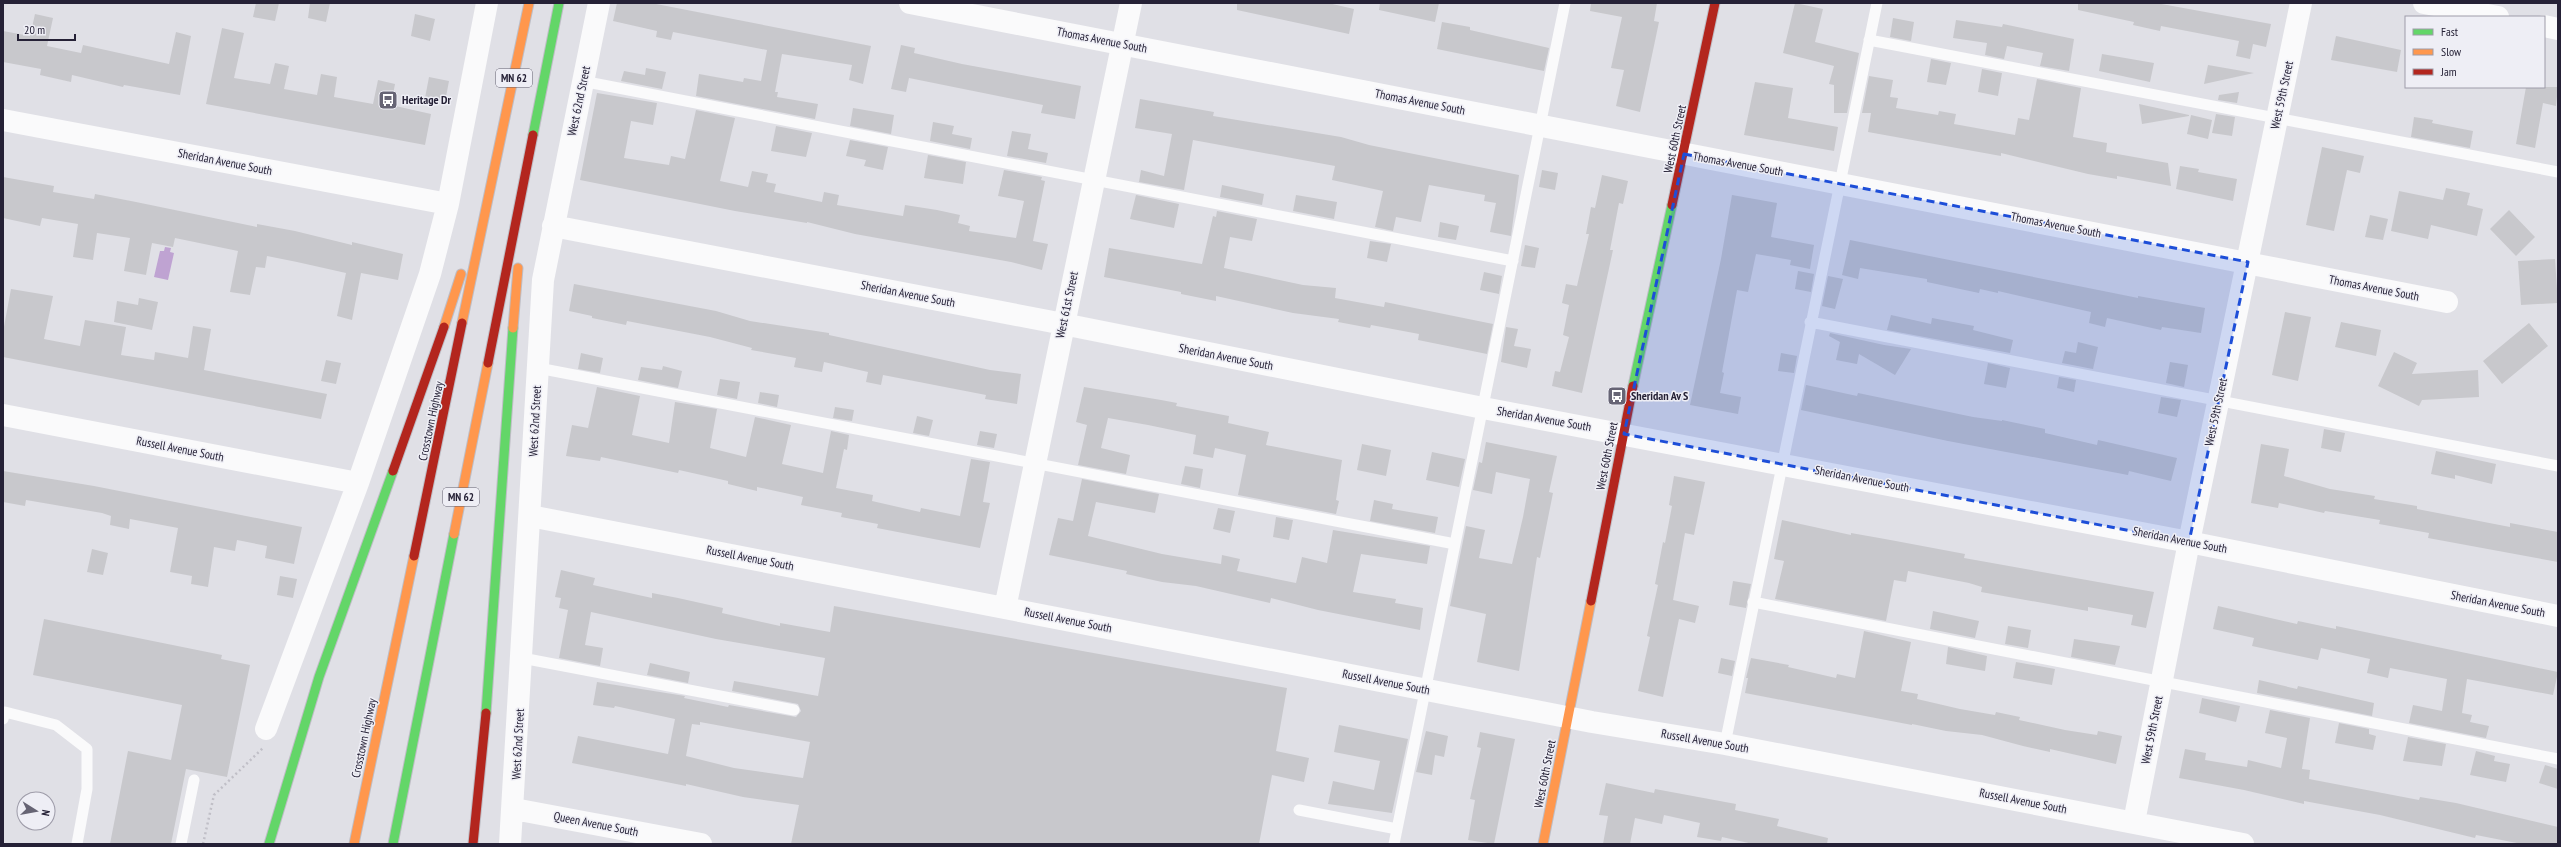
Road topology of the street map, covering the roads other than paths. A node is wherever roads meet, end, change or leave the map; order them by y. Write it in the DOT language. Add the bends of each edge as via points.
graph roads {
  1 [pos="487,3"];
  2 [pos="529,3"];
  3 [pos="559,3"];
  4 [pos="599,3"];
  5 [pos="910,3"];
  6 [pos="1131,3"];
  7 [pos="1565,3"];
  8 [pos="1716,3"];
  9 [pos="1876,3"];
  10 [pos="2301,3"];
  11 [pos="2424,3"];
  12 [pos="2493,16"];
  13 [pos="2545,26"];
  14 [pos="2558,28"];
  15 [pos="1869,40"];
  16 [pos="1121,44"];
  17 [pos="582,81"];
  18 [pos="2277,118"];
  19 [pos="3,120"];
  20 [pos="1541,126"];
  21 [pos="529,150"];
  22 [pos="499,152"];
  23 [pos="1684,154"];
  24 [pos="2558,172"];
  25 [pos="1094,182"];
  26 [pos="1839,182"];
  27 [pos="448,204"];
  28 [pos="553,226"];
  29 [pos="1513,261"];
  30 [pos="2248,262"];
  31 [pos="2447,302"];
  32 [pos="1810,322"];
  33 [pos="1063,324"];
  34 [pos="538,368"];
  35 [pos="2219,400"];
  36 [pos="1483,408"];
  37 [pos="3,415"];
  38 [pos="1624,434"];
  39 [pos="1034,464"];
  40 [pos="1781,464"];
  41 [pos="2558,466"];
  42 [pos="358,483"];
  43 [pos="530,516"];
  44 [pos="2189,542"];
  45 [pos="1455,544"];
  46 [pos="1753,602"];
  47 [pos="1005,608"];
  48 [pos="2558,616"];
  49 [pos="522,658"];
  50 [pos="2161,683"];
  51 [pos="1426,690"];
  52 [pos="794,710"];
  53 [pos="4,711"];
  54 [pos="1569,717"];
  55 [pos="266,737"];
  56 [pos="1725,744"];
  57 [pos="2558,759"];
  58 [pos="194,780"];
  59 [pos="514,809"];
  60 [pos="1299,810"];
  61 [pos="2134,822"];
  62 [pos="1397,829"];
  63 [pos="77,844"];
  64 [pos="181,844"];
  65 [pos="269,844"];
  66 [pos="354,844"];
  67 [pos="393,844"];
  68 [pos="473,844"];
  69 [pos="510,844"];
  70 [pos="701,844"];
  71 [pos="1394,844"];
  72 [pos="1543,844"];
  73 [pos="2243,844"];
  1 -- 27 [label="street"];
  2 -- 22 [label="main road, Crosstown Highway / MN 62"];
  3 -- 21 [label="main road, MN 62"];
  4 -- 17 [label="street, West 62nd Street"];
  5 -- 16 [label="street, Thomas Avenue South"];
  6 -- 16 [label="street, West 61st Street"];
  7 -- 20 [label="lane"];
  8 -- 23 [label="main road, West 60th Street"];
  9 -- 15 [label="lane"];
  10 -- 18 [label="street, West 59th Street"];
  11 -- 12 [label="street"];
  13 -- 14 [label="street"];
  15 -- 18 [label="lane"];
  15 -- 26 [label="lane"];
  16 -- 20 [label="street, Thomas Avenue South"];
  16 -- 25 [label="street, West 61st Street"];
  17 -- 25 [label="lane"];
  17 -- 28 [label="street, West 62nd Street"];
  18 -- 24 [label="lane"];
  18 -- 30 [label="street, West 59th Street"];
  19 -- 27 [label="street, Sheridan Avenue South"];
  20 -- 23 [label="street, Thomas Avenue South"];
  20 -- 29 [label="lane"];
  21 -- 67 [label="main road, MN 62"];
  21 -- 68 [label="main road" via="510,359 490,678"];
  22 -- 65 [label="main road" via="439,344 318,677"];
  22 -- 66 [label="main road, Crosstown Highway / MN 62"];
  23 -- 26 [label="street, Thomas Avenue South"];
  23 -- 38 [label="main road, West 60th Street"];
  25 -- 29 [label="lane"];
  25 -- 33 [label="street, West 61st Street"];
  26 -- 30 [label="street, Thomas Avenue South"];
  26 -- 32 [label="lane"];
  27 -- 42 [label="street" via="430,274"];
  28 -- 33 [label="street, Sheridan Avenue South"];
  28 -- 34 [label="street, West 62nd Street" via="543,280"];
  29 -- 36 [label="lane"];
  30 -- 31 [label="street, Thomas Avenue South"];
  30 -- 35 [label="street, West 59th Street"];
  32 -- 35 [label="lane"];
  32 -- 40 [label="lane"];
  33 -- 36 [label="street, Sheridan Avenue South"];
  33 -- 39 [label="street, West 61st Street"];
  34 -- 39 [label="lane"];
  34 -- 43 [label="street, West 62nd Street"];
  35 -- 41 [label="lane"];
  35 -- 44 [label="street, West 59th Street"];
  36 -- 38 [label="street, Sheridan Avenue South"];
  36 -- 45 [label="lane"];
  37 -- 42 [label="street, Russell Avenue South"];
  38 -- 40 [label="street, Sheridan Avenue South"];
  38 -- 54 [label="main road, West 60th Street"];
  39 -- 45 [label="lane"];
  39 -- 47 [label="street, West 61st Street"];
  40 -- 44 [label="street, Sheridan Avenue South"];
  40 -- 46 [label="lane"];
  42 -- 55 [label="street"];
  43 -- 47 [label="street, Russell Avenue South"];
  43 -- 49 [label="street, West 62nd Street"];
  44 -- 48 [label="street, Sheridan Avenue South"];
  44 -- 50 [label="street, West 59th Street"];
  45 -- 51 [label="lane"];
  46 -- 50 [label="lane"];
  46 -- 56 [label="lane"];
  47 -- 51 [label="street, Russell Avenue South"];
  49 -- 52 [label="lane"];
  49 -- 59 [label="street, West 62nd Street"];
  50 -- 57 [label="lane"];
  50 -- 61 [label="street, West 59th Street"];
  51 -- 54 [label="street, Russell Avenue South"];
  51 -- 62 [label="lane"];
  53 -- 63 [label="lane" via="56,725 87,749 87,789"];
  54 -- 56 [label="street, Russell Avenue South"];
  54 -- 72 [label="main road, West 60th Street"];
  56 -- 61 [label="street, Russell Avenue South"];
  58 -- 64 [label="lane"];
  59 -- 69 [label="street, West 62nd Street"];
  59 -- 70 [label="street, Queen Avenue South"];
  60 -- 62 [label="lane"];
  61 -- 73 [label="street, Russell Avenue South"];
  62 -- 71 [label="lane"];
}
